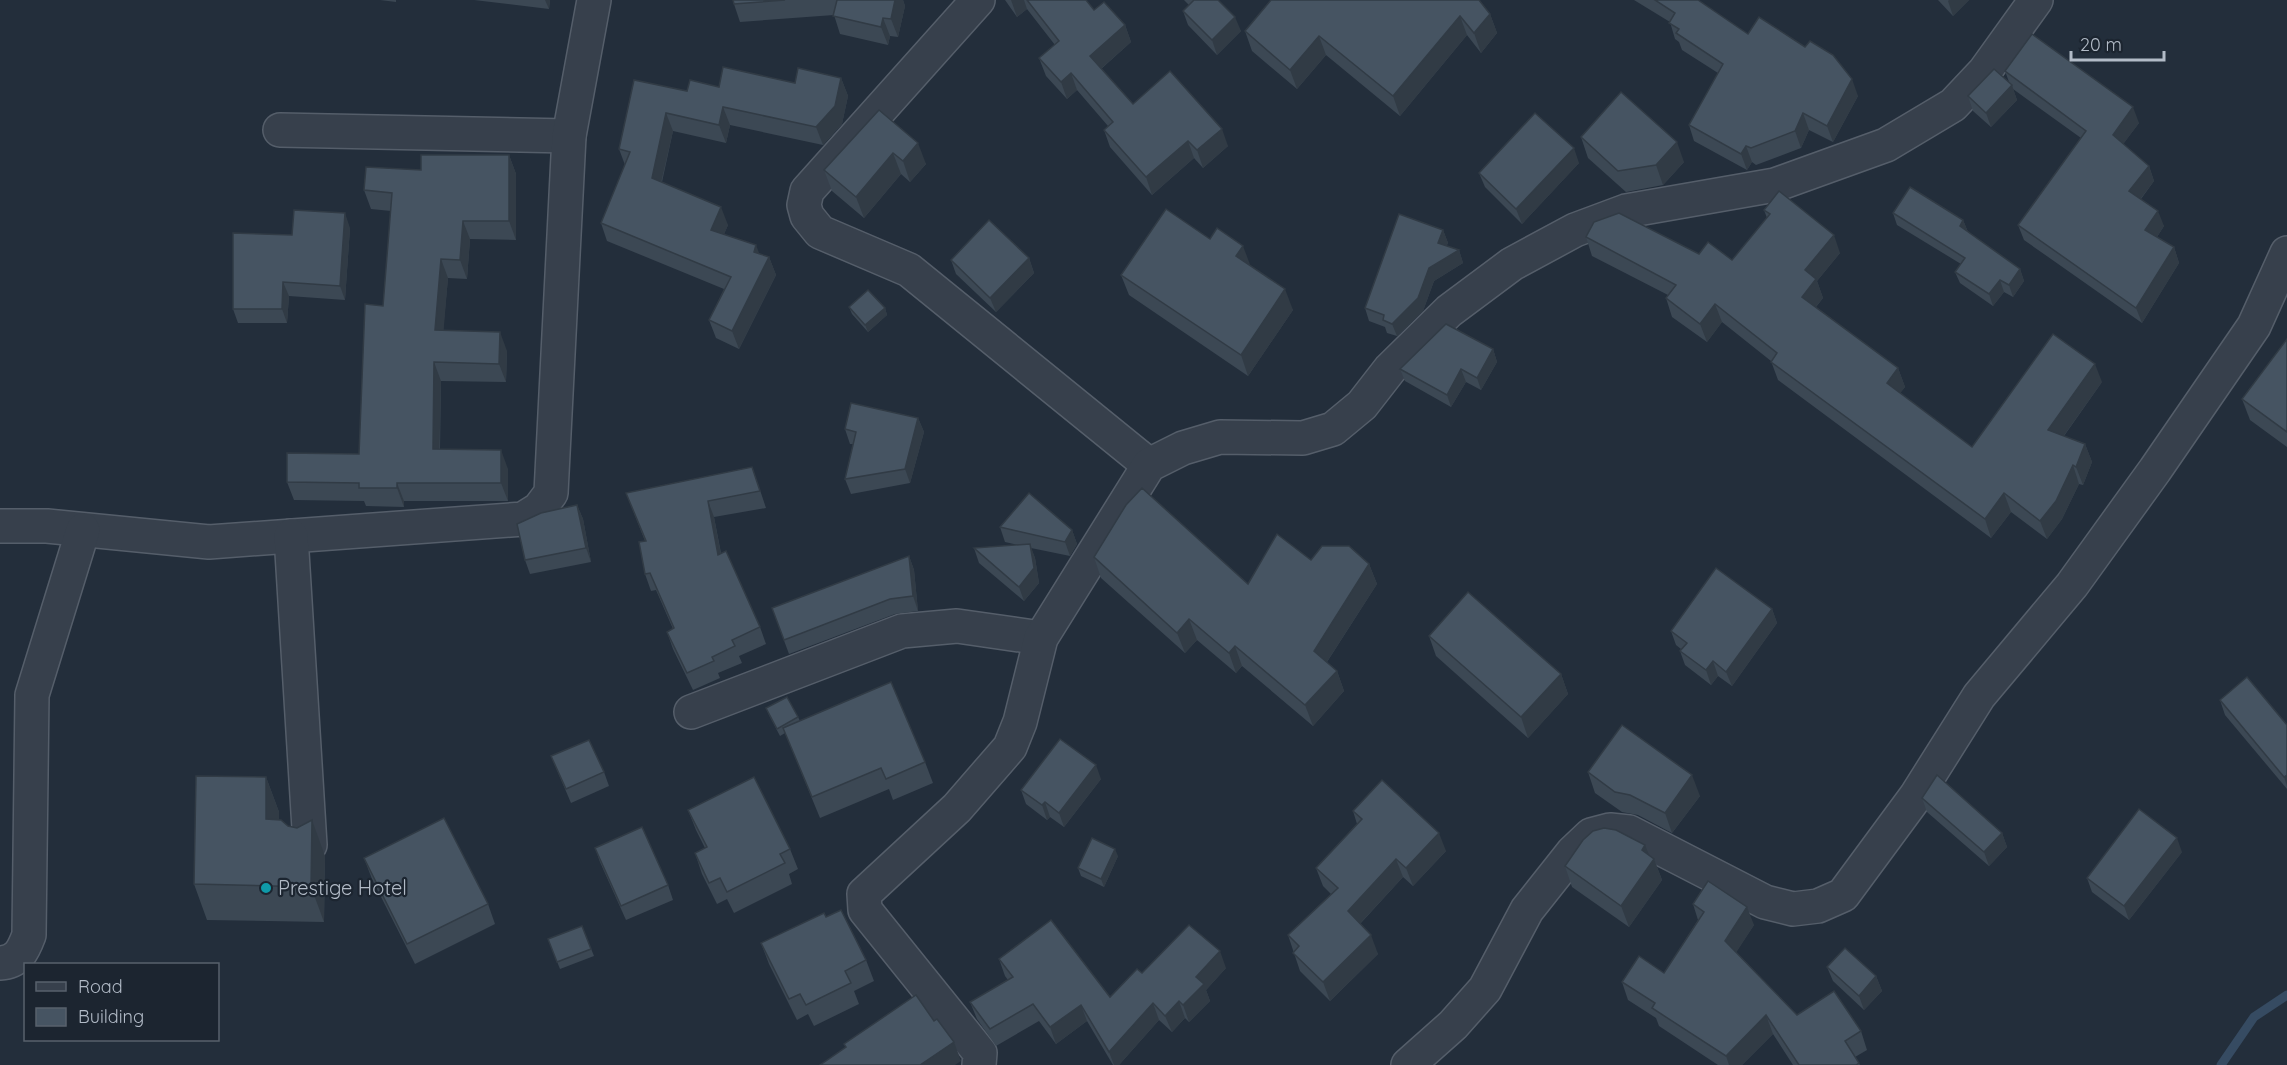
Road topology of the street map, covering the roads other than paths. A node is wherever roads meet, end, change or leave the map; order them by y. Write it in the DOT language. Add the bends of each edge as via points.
graph roads {
  1 [pos="594,0"];
  2 [pos="978,0"];
  3 [pos="2036,0"];
  4 [pos="280,130"];
  5 [pos="569,136"];
  6 [pos="2287,253"];
  7 [pos="1149,465"];
  8 [pos="0,526"];
  9 [pos="83,530"];
  10 [pos="291,536"];
  11 [pos="1041,638"];
  12 [pos="691,712"];
  13 [pos="310,845"];
  14 [pos="0,963"];
  15 [pos="979,1065"];
  16 [pos="1408,1065"];
  1 -- 5 [label="street"];
  2 -- 7 [label="street" via="807,191 807,216 819,232 909,270"];
  3 -- 7 [label="street" via="1985,71 1953,105 1886,145 1775,185 1626,211 1575,230 1512,264 1449,311 1396,362 1362,405 1333,429 1303,438 1220,437 1183,448"];
  4 -- 5 [label="street"];
  5 -- 10 [label="street" via="551,493 523,519"];
  6 -- 16 [label="street" via="2254,326 2155,470 2072,585 1979,696 1916,796 1843,895 1818,906 1793,909 1765,902 1629,832 1610,830 1592,835 1573,852 1527,910 1485,989 1454,1025"];
  7 -- 11 [label="street"];
  8 -- 9 [label="street"];
  9 -- 10 [label="street" via="209,542"];
  9 -- 14 [label="street" via="32,695 29,935 23,951 12,962"];
  10 -- 13 [label="street"];
  11 -- 12 [label="street" via="957,626 902,631"];
  11 -- 15 [label="street" via="1010,747 957,808 864,894 864,910 980,1053"];
}
